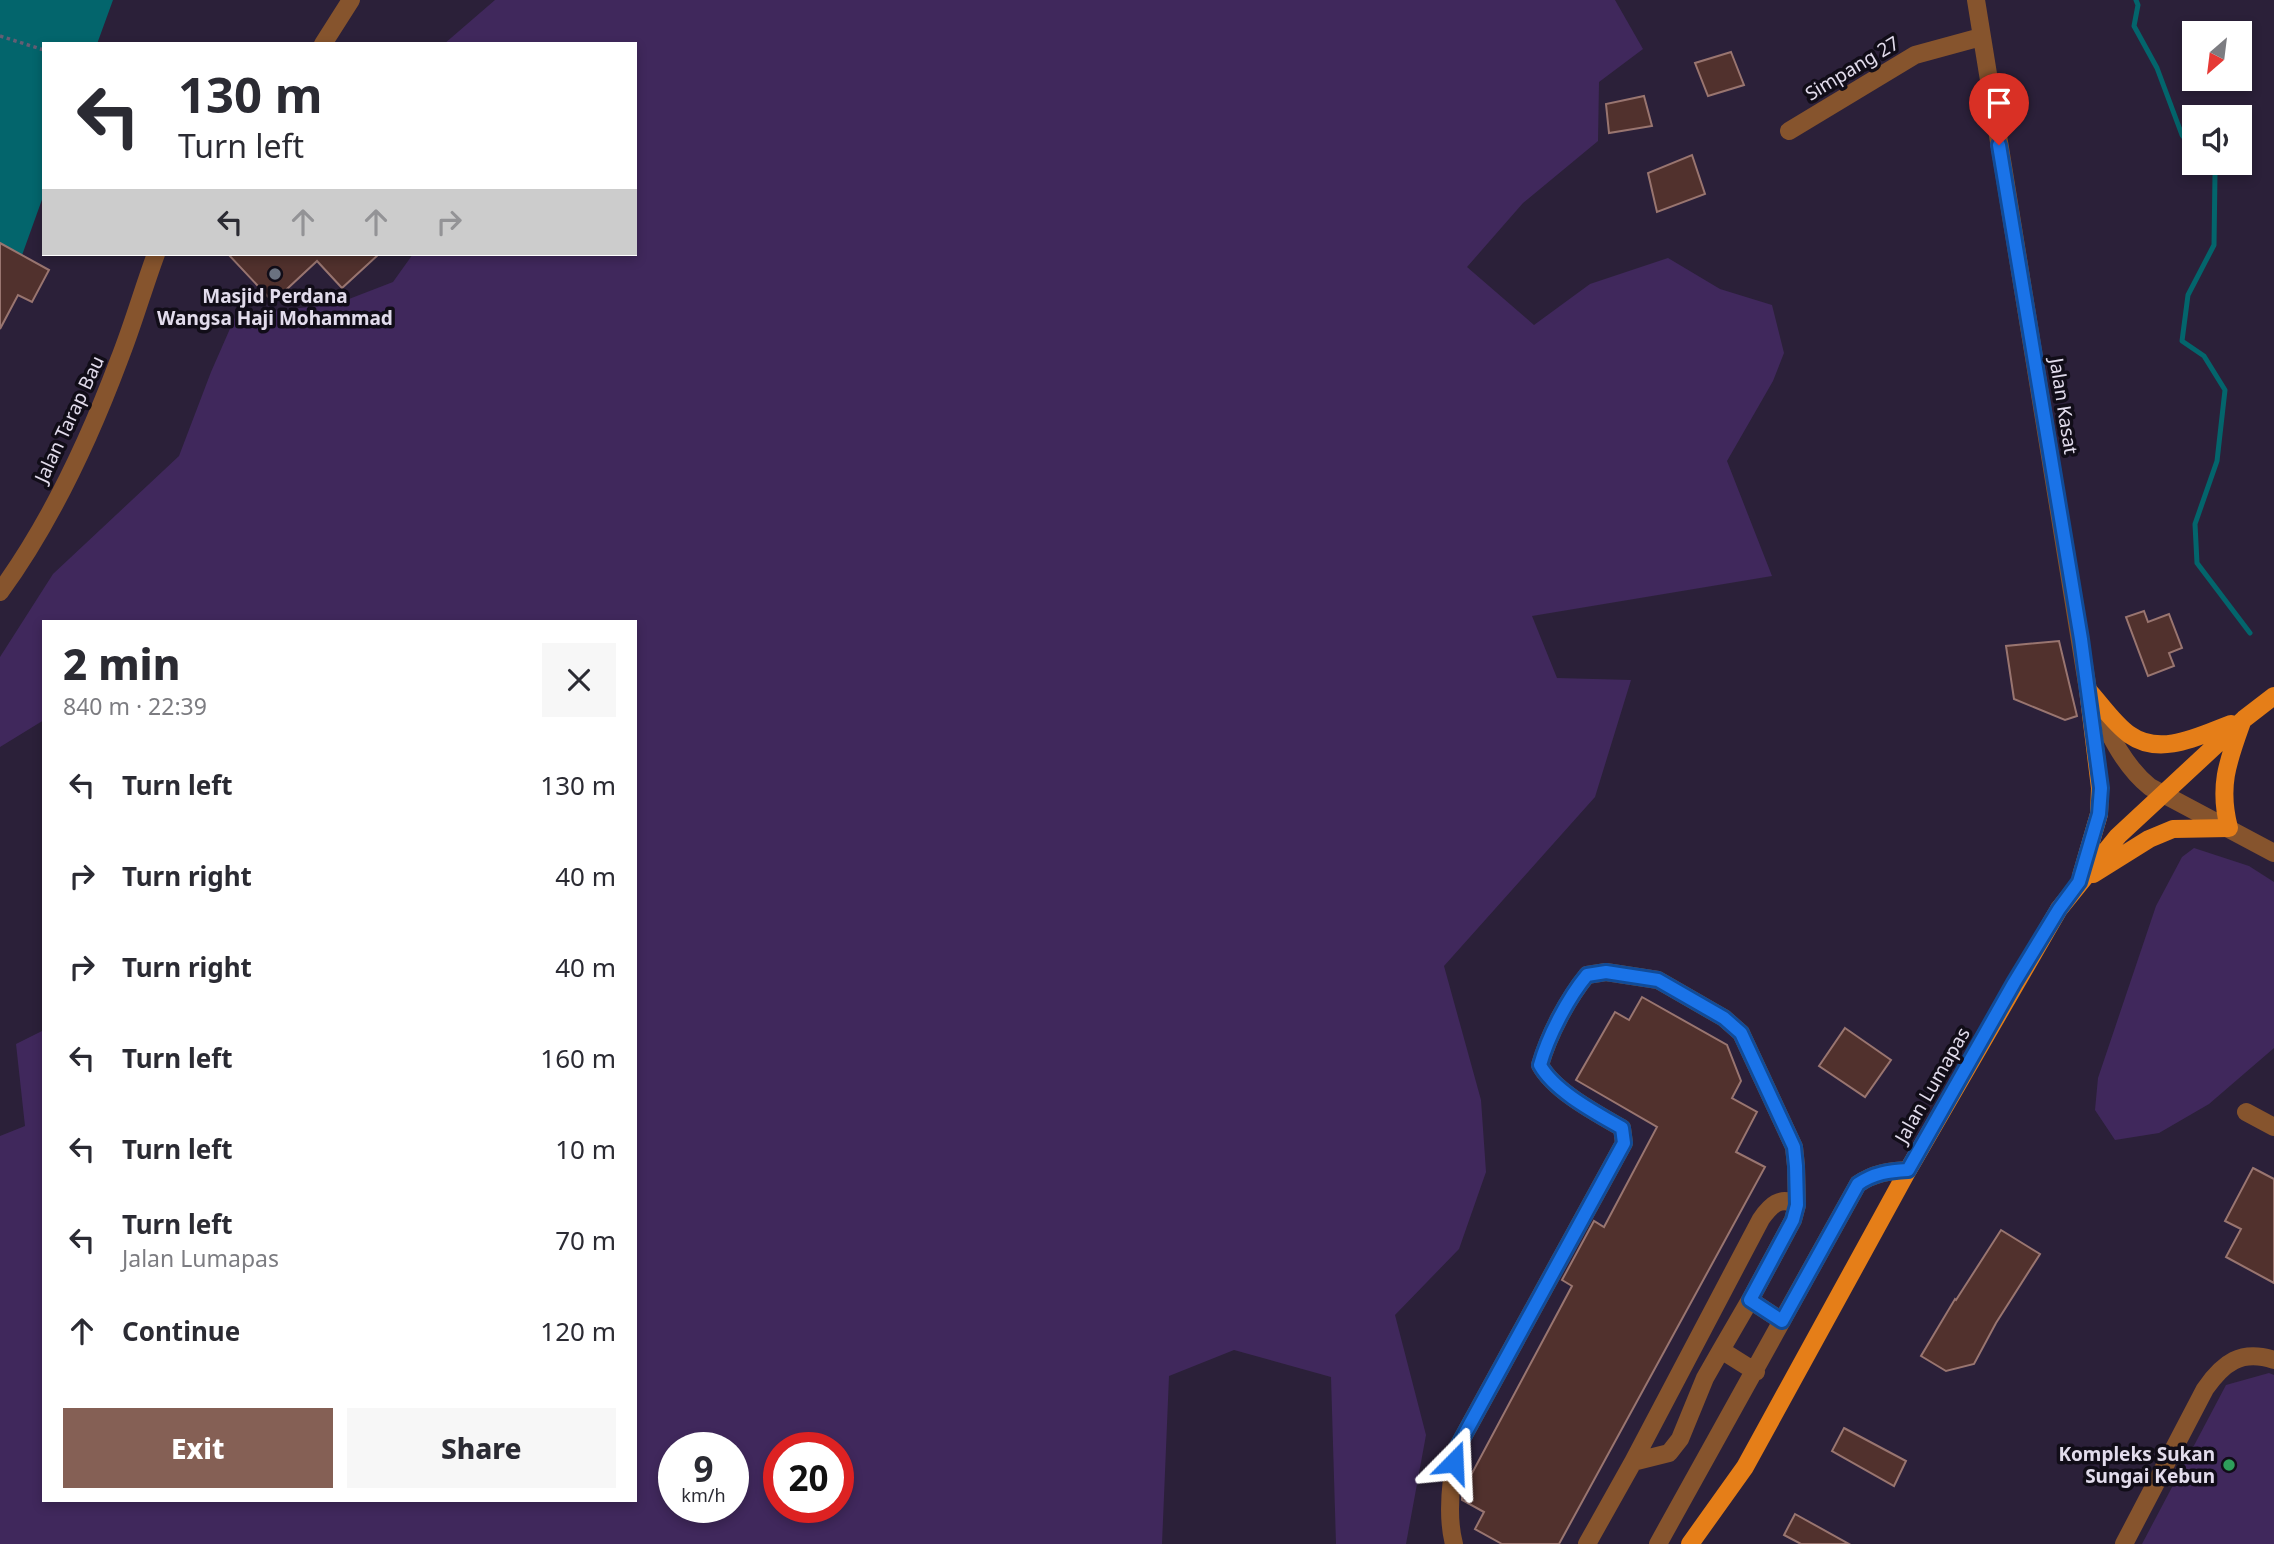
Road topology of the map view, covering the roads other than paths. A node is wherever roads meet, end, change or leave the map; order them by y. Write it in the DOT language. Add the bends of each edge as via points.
graph roads {
  1 [pos="351,0"];
  2 [pos="1976,0"];
  3 [pos="1981,37"];
  4 [pos="324,42"];
  5 [pos="1788,131"];
  6 [pos="155,256"];
  7 [pos="0,592"];
  8 [pos="2088,690"];
  9 [pos="2274,696"];
  10 [pos="2244,719"];
  11 [pos="2162,793"];
  12 [pos="2229,828"];
  13 [pos="2274,853"];
  14 [pos="2079,882"];
  15 [pos="2246,1112"];
  16 [pos="2274,1127"];
  17 [pos="1908,1170"];
  18 [pos="1797,1205"];
  19 [pos="1750,1300"];
  20 [pos="1782,1321"];
  21 [pos="1721,1350"];
  22 [pos="2274,1360"];
  23 [pos="1756,1372"];
  24 [pos="1633,1462"];
  25 [pos="1454,1544"];
  26 [pos="1587,1544"];
  27 [pos="1658,1544"];
  28 [pos="1690,1544"];
  29 [pos="2124,1544"];
  1 -- 4 [label="street"];
  2 -- 3 [label="street, Jalan Kasat"];
  3 -- 5 [label="street, Simpang 27" via="1915,55"];
  3 -- 8 [label="street, Jalan Kasat"];
  6 -- 7 [label="street, Jalan Tarap Bau" via="83,447 21,563"];
  8 -- 10 [label="main road" via="2130,735 2146,742 2182,743"];
  8 -- 11 [label="street, Jalan Kasat" via="2127,763"];
  8 -- 14 [label="main road" via="2101,788 2099,814"];
  9 -- 10 [label="main road, Jalan Lumapas"];
  10 -- 11 [label="main road, Jalan Lumapas"];
  10 -- 12 [label="main road" via="2223,788"];
  11 -- 12 [label="street, Jalan Kasat"];
  11 -- 14 [label="main road, Jalan Lumapas"];
  12 -- 13 [label="street, Jalan Kasat"];
  12 -- 14 [label="main road" via="2172,829"];
  14 -- 17 [label="main road, Jalan Lumapas" via="2014,983"];
  15 -- 16 [label="street"];
  17 -- 20 [label="street" via="1870,1176 1858,1184"];
  17 -- 28 [label="main road, Jalan Lumapas" via="1745,1467"];
  18 -- 19 [label="street"];
  18 -- 24 [label="street" via="1780,1201 1761,1219"];
  18 -- 25 [label="street" via="1794,1147 1741,1033 1658,980 1606,972 1587,975 1544,1049 1540,1065 1546,1077 1622,1128 1624,1143 1457,1448 1451,1477"];
  19 -- 20 [label="street"];
  19 -- 21 [label="street"];
  20 -- 23 [label="street"];
  21 -- 23 [label="street"];
  21 -- 24 [label="street" via="1680,1439 1669,1453"];
  22 -- 29 [label="street" via="2240,1357 2218,1371"];
  23 -- 27 [label="street"];
  24 -- 26 [label="street"];
}
